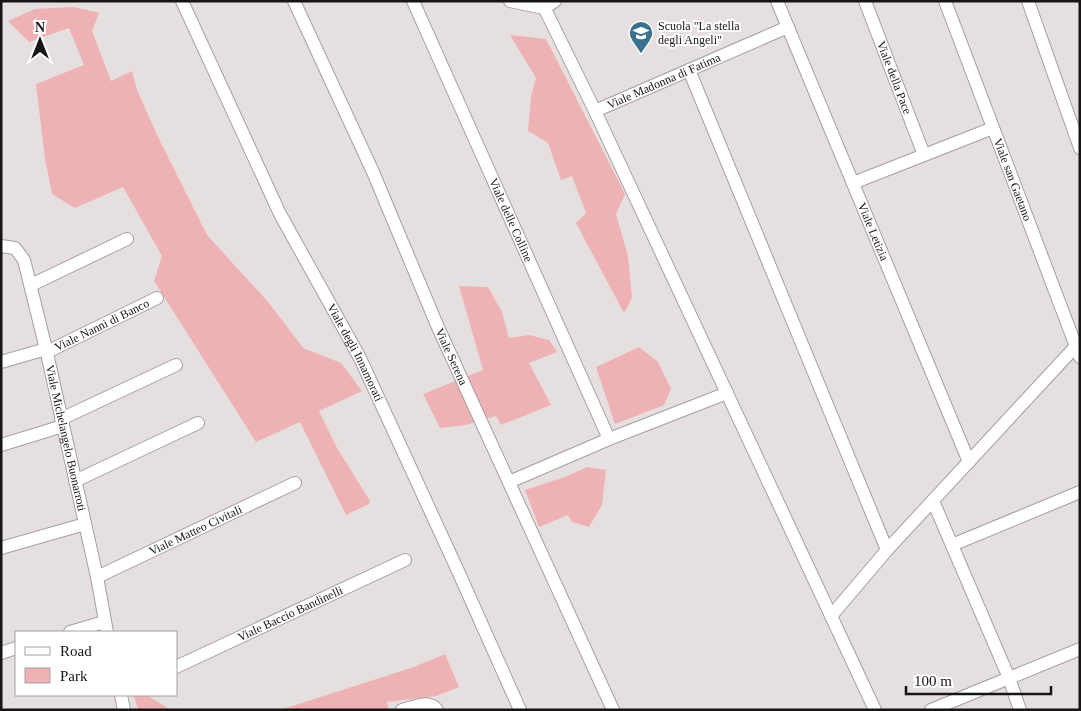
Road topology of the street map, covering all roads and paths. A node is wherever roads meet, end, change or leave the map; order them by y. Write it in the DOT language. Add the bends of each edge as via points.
graph roads {
  1 [pos="182,1"];
  2 [pos="294,1"];
  3 [pos="413,1"];
  4 [pos="510,1"];
  5 [pos="777,1"];
  6 [pos="865,1"];
  7 [pos="945,1"];
  8 [pos="1028,1"];
  9 [pos="547,3"];
  10 [pos="788,27"];
  11 [pos="689,70"];
  12 [pos="595,111"];
  13 [pos="993,128"];
  14 [pos="1080,148"];
  15 [pos="924,156"];
  16 [pos="853,183"];
  17 [pos="127,239"];
  18 [pos="5,246"];
  19 [pos="31,285"];
  20 [pos="156,298"];
  21 [pos="47,350"];
  22 [pos="1078,352"];
  23 [pos="1,362"];
  24 [pos="176,365"];
  25 [pos="727,393"];
  26 [pos="198,422"];
  27 [pos="62,423"];
  28 [pos="609,439"];
  29 [pos="1,445"];
  30 [pos="969,462"];
  31 [pos="75,481"];
  32 [pos="509,482"];
  33 [pos="295,483"];
  34 [pos="1080,492"];
  35 [pos="933,501"];
  36 [pos="85,524"];
  37 [pos="952,545"];
  38 [pos="1,548"];
  39 [pos="888,550"];
  40 [pos="405,560"];
  41 [pos="97,577"];
  42 [pos="831,616"];
  43 [pos="106,627"];
  44 [pos="77,631"];
  45 [pos="15,648"];
  46 [pos="1080,649"];
  47 [pos="1,653"];
  48 [pos="178,666"];
  49 [pos="1009,678"];
  50 [pos="121,696"];
  51 [pos="122,709"];
  52 [pos="402,710"];
  53 [pos="437,710"];
  54 [pos="520,710"];
  55 [pos="613,710"];
  56 [pos="875,710"];
  57 [pos="931,710"];
  58 [pos="1020,710"];
  1 -- 54 [label="street, Viale degli Innamorati" via="280,214 360,358"];
  2 -- 32 [label="street, Viale Serena"];
  3 -- 28 [label="street, Viale delle Colline"];
  4 -- 9 [label="street"];
  5 -- 10 [label="street, Viale Letizia"];
  6 -- 15 [label="street, Viale della Pace"];
  7 -- 13 [label="street, Viale san Gaetano"];
  8 -- 14 [label="street"];
  9 -- 12 [label="street"];
  10 -- 11 [label="street, Viale Madonna di Fatima"];
  10 -- 16 [label="street, Viale Letizia"];
  11 -- 12 [label="street, Viale Madonna di Fatima"];
  11 -- 39 [label="street"];
  12 -- 25 [label="street"];
  13 -- 15 [label="street"];
  13 -- 22 [label="street, Viale san Gaetano"];
  15 -- 16 [label="street"];
  16 -- 30 [label="street, Viale Letizia"];
  17 -- 19 [label="street"];
  18 -- 19 [label="street, Viale Michelangelo Buonarroti" via="24,260"];
  19 -- 21 [label="street, Viale Michelangelo Buonarroti"];
  20 -- 21 [label="street, Viale Nanni di Banco"];
  21 -- 23 [label="street, Viale Nanni di Banco"];
  21 -- 27 [label="street, Viale Michelangelo Buonarroti"];
  22 -- 30 [label="street"];
  24 -- 27 [label="street"];
  25 -- 28 [label="street"];
  25 -- 42 [label="street"];
  26 -- 31 [label="street"];
  27 -- 29 [label="street"];
  27 -- 31 [label="street, Viale Michelangelo Buonarroti"];
  28 -- 32 [label="street"];
  30 -- 35 [label="street"];
  31 -- 36 [label="street, Viale Michelangelo Buonarroti"];
  32 -- 55 [label="street, Viale Serena"];
  33 -- 41 [label="street, Viale Matteo Civitali"];
  34 -- 37 [label="street"];
  35 -- 37 [label="street"];
  35 -- 39 [label="street"];
  36 -- 38 [label="street"];
  36 -- 41 [label="street, Viale Michelangelo Buonarroti"];
  37 -- 49 [label="street"];
  39 -- 42 [label="street"];
  40 -- 48 [label="street, Viale Baccio Bandinelli"];
  41 -- 43 [label="street, Viale Michelangelo Buonarroti"];
  42 -- 56 [label="street"];
  43 -- 44 [label="street"];
  45 -- 47 [label="street"];
  46 -- 49 [label="street"];
  49 -- 57 [label="street"];
  49 -- 58 [label="street"];
  50 -- 51 [label="street"];
  52 -- 53 [label="street" via="421,705 435,706"];
}
